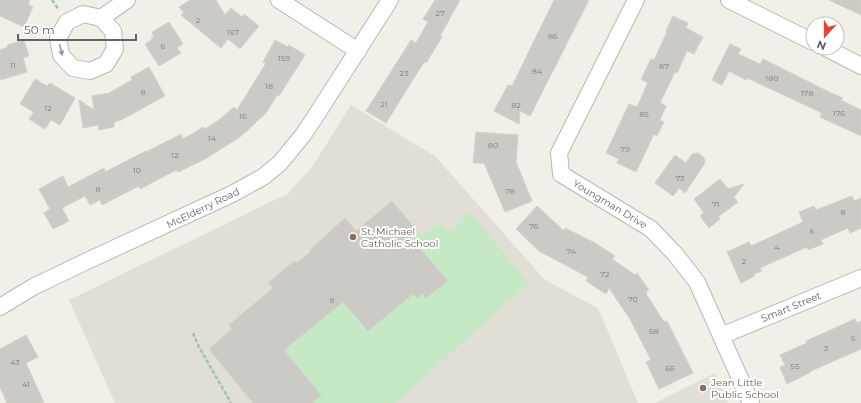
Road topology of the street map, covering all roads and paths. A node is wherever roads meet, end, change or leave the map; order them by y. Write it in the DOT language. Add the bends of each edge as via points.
graph roads {
  1 [pos="128,0"];
  2 [pos="279,0"];
  3 [pos="390,0"];
  4 [pos="636,0"];
  5 [pos="730,0"];
  6 [pos="101,18"];
  7 [pos="805,38"];
  8 [pos="358,51"];
  9 [pos="842,56"];
  10 [pos="861,66"];
  11 [pos="861,278"];
  12 [pos="0,307"];
  13 [pos="193,333"];
  14 [pos="721,336"];
  15 [pos="231,403"];
  16 [pos="751,403"];
  1 -- 6 [label="street"];
  2 -- 8 [label="street"];
  3 -- 8 [label="street, McElderry Road"];
  4 -- 14 [label="street, Youngman Drive" via="559,153 561,174 651,228 697,282"];
  5 -- 7 [label="street"];
  8 -- 12 [label="street, McElderry Road" via="303,135 280,163 263,177 232,194 87,260"];
  9 -- 10 [label="street"];
  11 -- 14 [label="street, Smart Street"];
  13 -- 15 [label="path" via="198,347"];
  14 -- 16 [label="street, Youngman Drive"];
}
